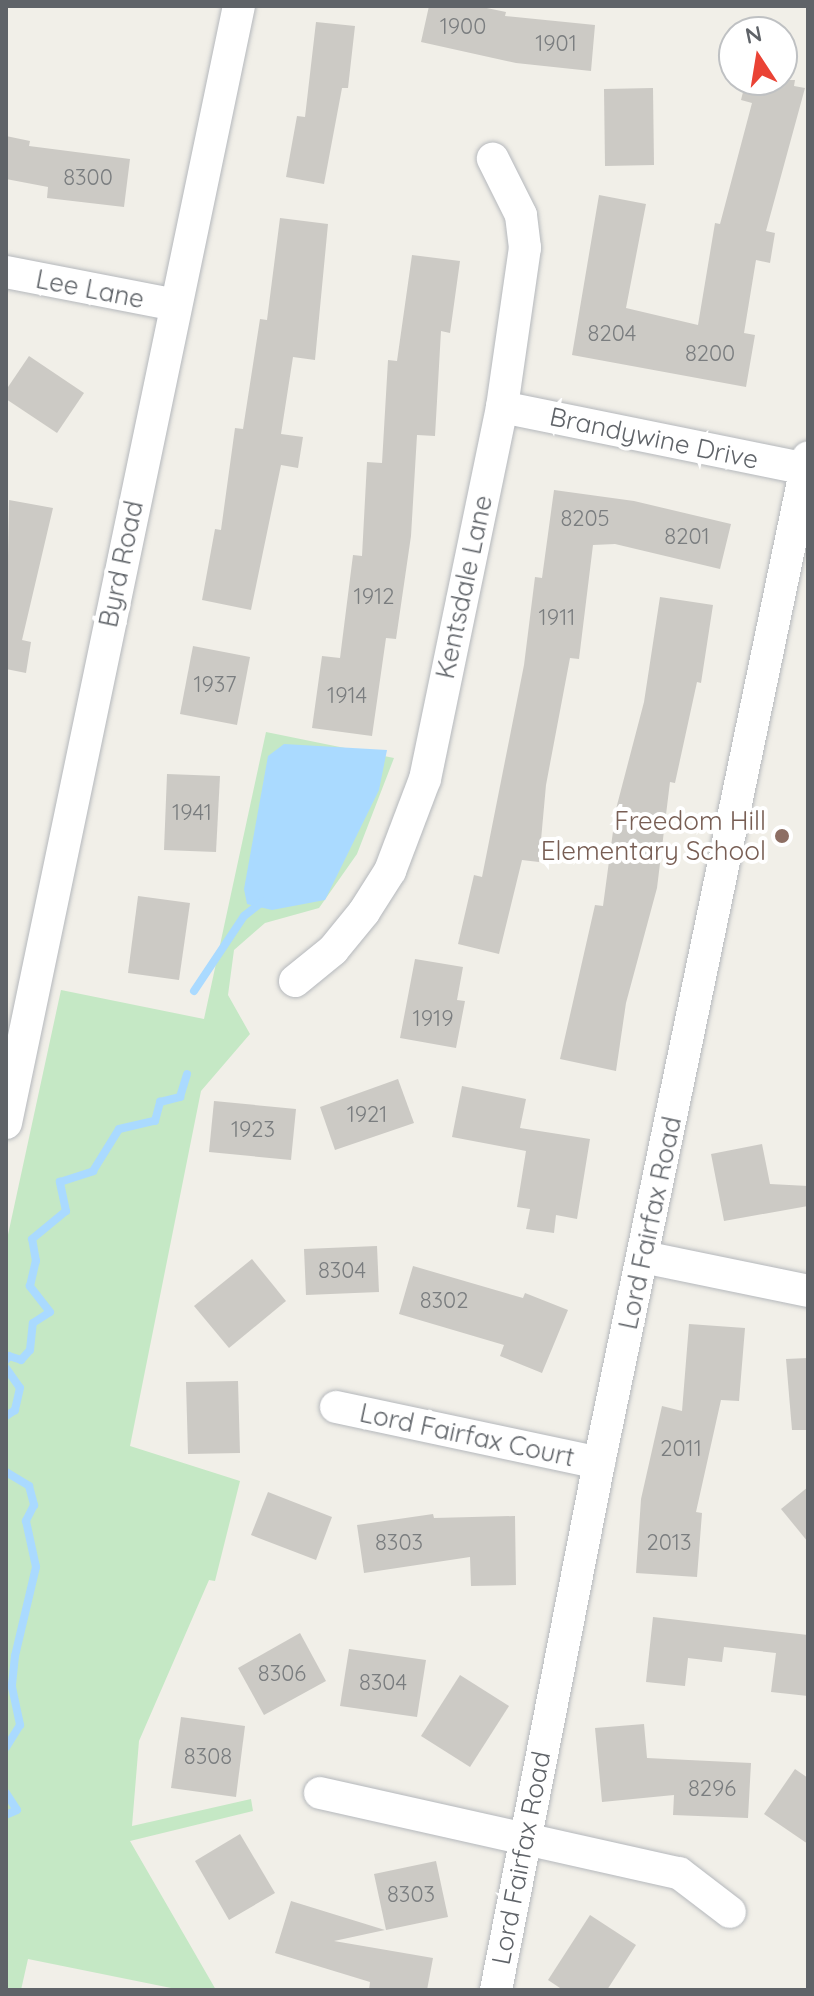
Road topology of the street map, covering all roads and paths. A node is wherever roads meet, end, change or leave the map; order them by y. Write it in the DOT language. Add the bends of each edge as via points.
graph roads {
  1 [pos="239,6"];
  2 [pos="493,159"];
  3 [pos="6,272"];
  4 [pos="175,305"];
  5 [pos="502,407"];
  6 [pos="807,463"];
  7 [pos="295,981"];
  8 [pos="6,1123"];
  9 [pos="643,1257"];
  10 [pos="808,1291"];
  11 [pos="336,1407"];
  12 [pos="599,1463"];
  13 [pos="320,1793"];
  14 [pos="525,1836"];
  15 [pos="730,1912"];
  16 [pos="496,1990"];
  1 -- 4 [label="street, Byrd Road"];
  2 -- 5 [label="street, Kentsdale Lane" via="521,215 525,248"];
  3 -- 4 [label="street, Lee Lane"];
  4 -- 8 [label="street, Byrd Road"];
  5 -- 6 [label="street, Brandywine Drive"];
  5 -- 7 [label="street, Kentsdale Lane" via="413,820 364,912 333,950"];
  6 -- 9 [label="street, Lord Fairfax Road"];
  9 -- 10 [label="street"];
  9 -- 12 [label="street, Lord Fairfax Road"];
  11 -- 12 [label="street, Lord Fairfax Court"];
  12 -- 14 [label="street, Lord Fairfax Road"];
  13 -- 14 [label="street"];
  14 -- 15 [label="street" via="679,1873"];
  14 -- 16 [label="street, Lord Fairfax Road"];
}
